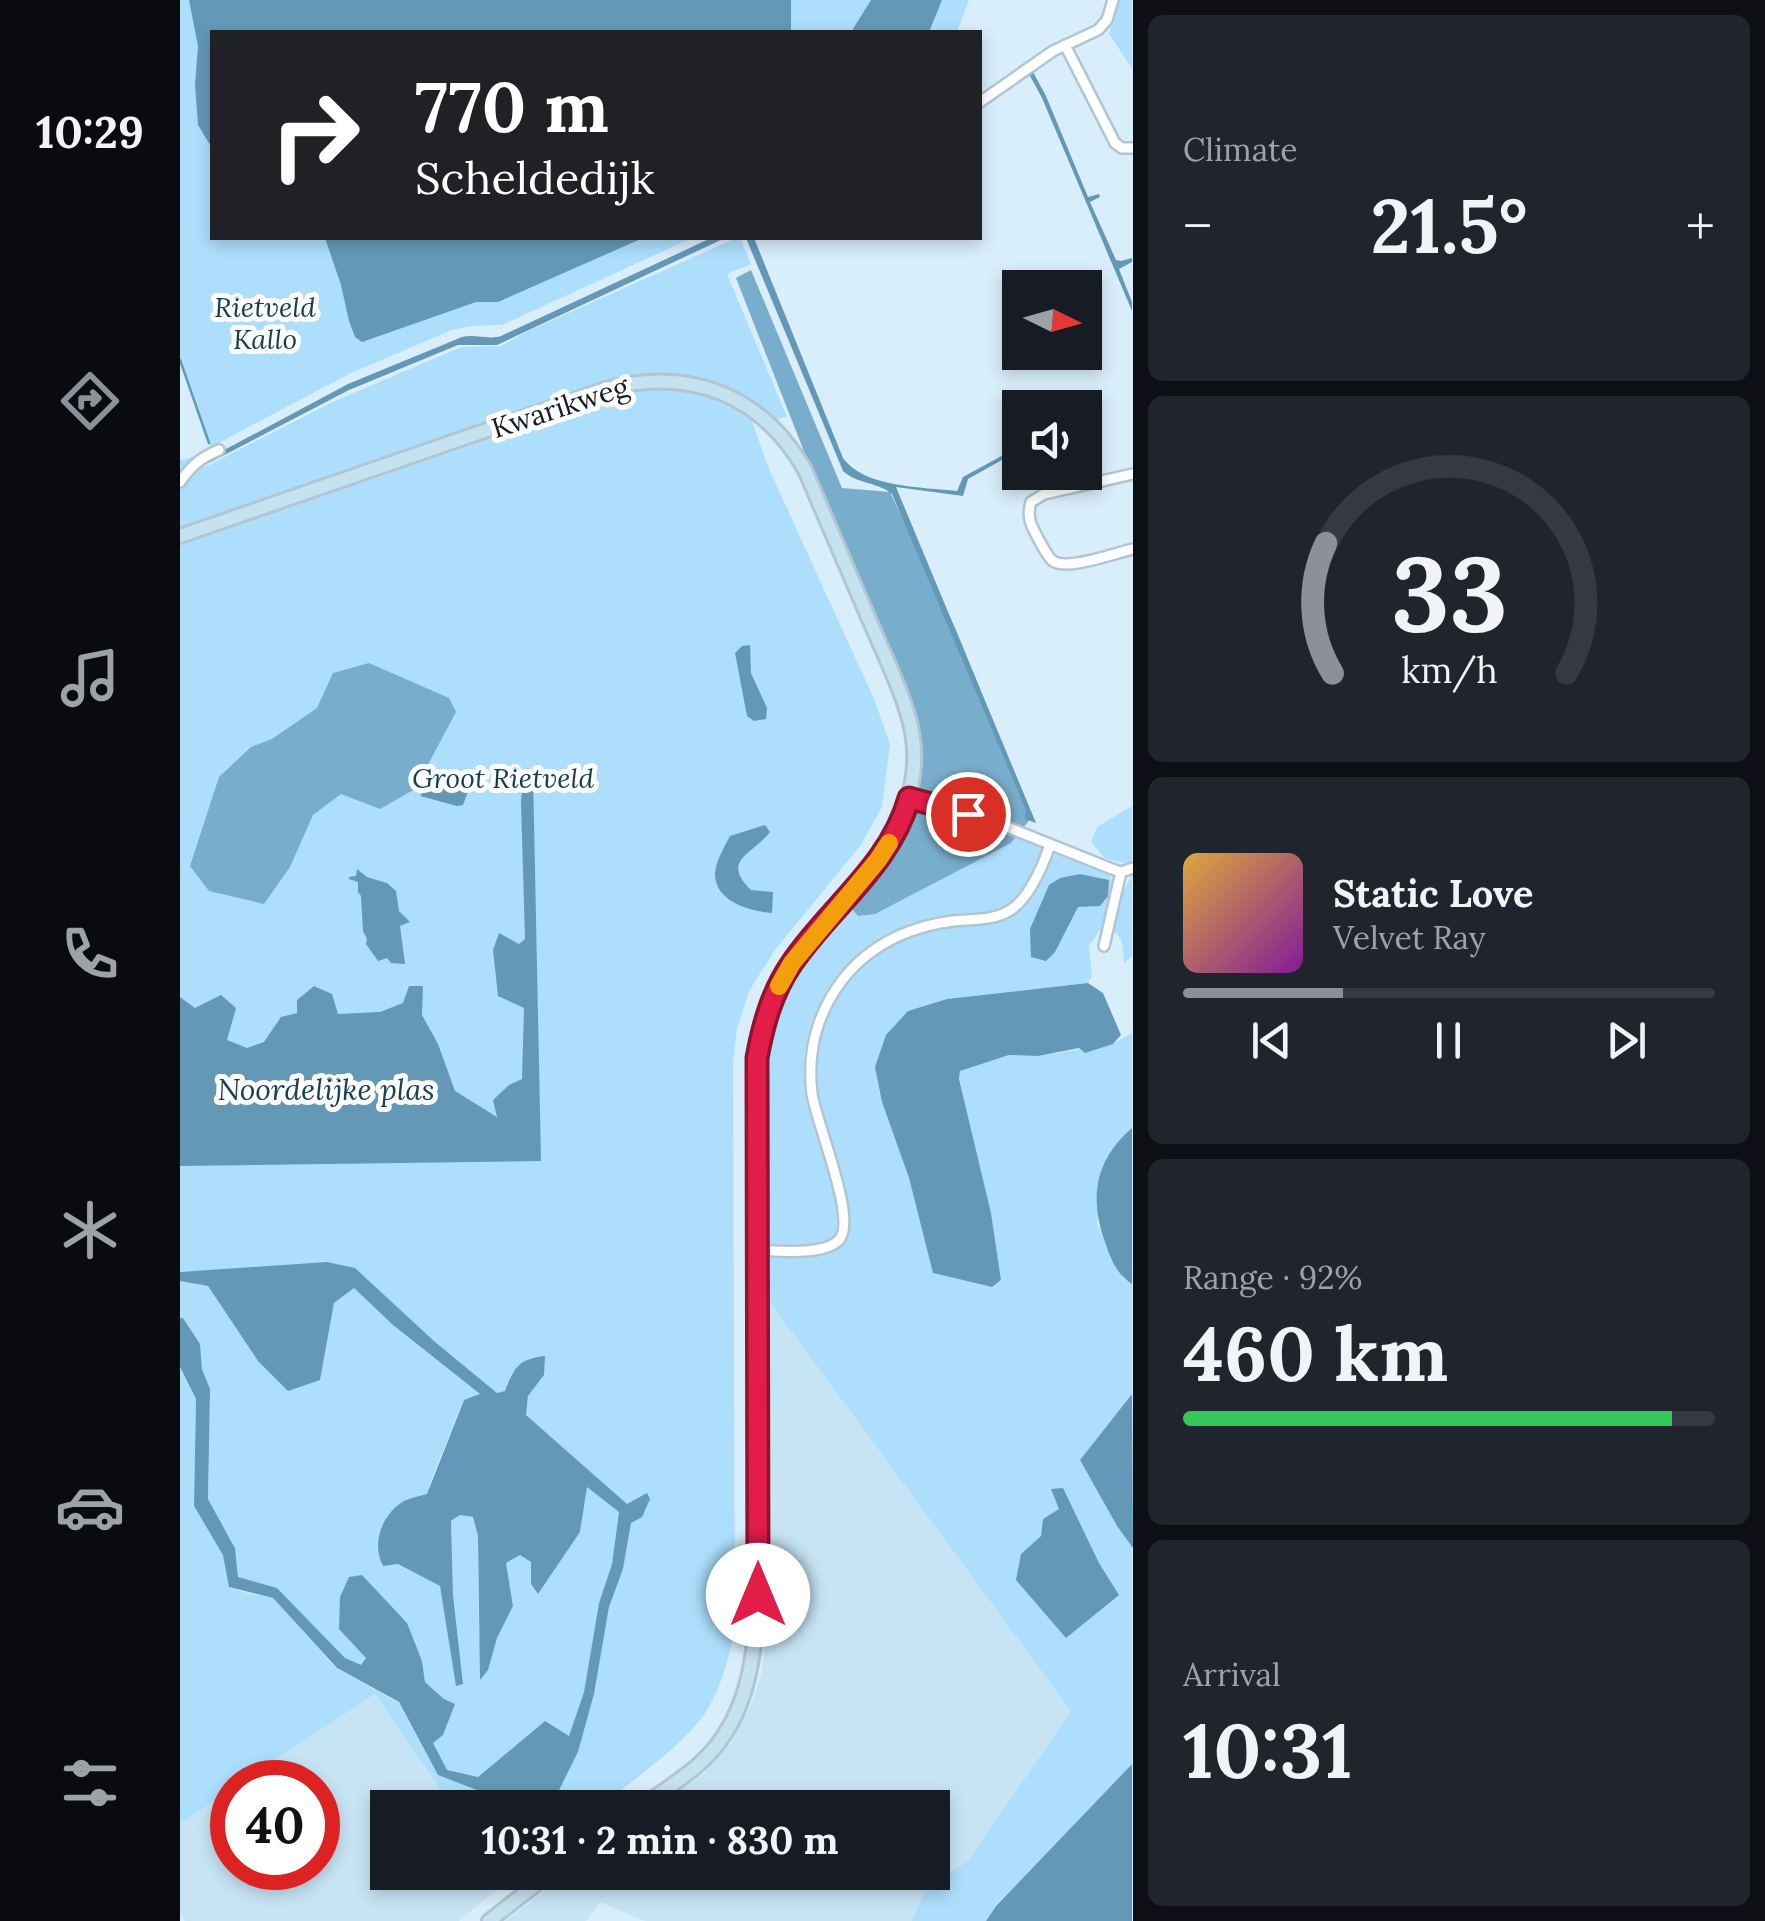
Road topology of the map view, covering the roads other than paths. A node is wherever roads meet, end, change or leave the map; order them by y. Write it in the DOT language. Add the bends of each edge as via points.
graph roads {
  1 [pos="1112,0"];
  2 [pos="1064,45"];
  3 [pos="982,101"];
  4 [pos="1132,148"];
  5 [pos="219,450"];
  6 [pos="1132,474"];
  7 [pos="180,482"];
  8 [pos="180,536"];
  9 [pos="1132,548"];
  10 [pos="908,801"];
  11 [pos="1050,844"];
  12 [pos="1132,868"];
  13 [pos="1121,872"];
  14 [pos="1104,946"];
  15 [pos="758,1250"];
  16 [pos="664,1790"];
  17 [pos="529,1890"];
  18 [pos="489,1921"];
  1 -- 2 [label="street" via="1098,30"];
  2 -- 3 [label="street"];
  2 -- 4 [label="street" via="1115,143"];
  5 -- 7 [label="street" via="197,461"];
  6 -- 9 [label="street" via="1044,494 1031,502 1028,514 1059,564"];
  8 -- 10 [label="street, Kwarikweg" via="606,388 667,380 720,392 769,423 806,470 908,712 914,766"];
  10 -- 11 [label="street"];
  10 -- 15 [label="street" via="878,860 792,963 762,1028"];
  11 -- 13 [label="street"];
  11 -- 15 [label="street" via="1011,910 902,934 852,967 829,998 810,1064 812,1098 844,1231 819,1249"];
  12 -- 13 [label="street"];
  13 -- 14 [label="street"];
  15 -- 16 [label="street" via="758,1595 751,1673 723,1737"];
  17 -- 18 [label="street"];
}
